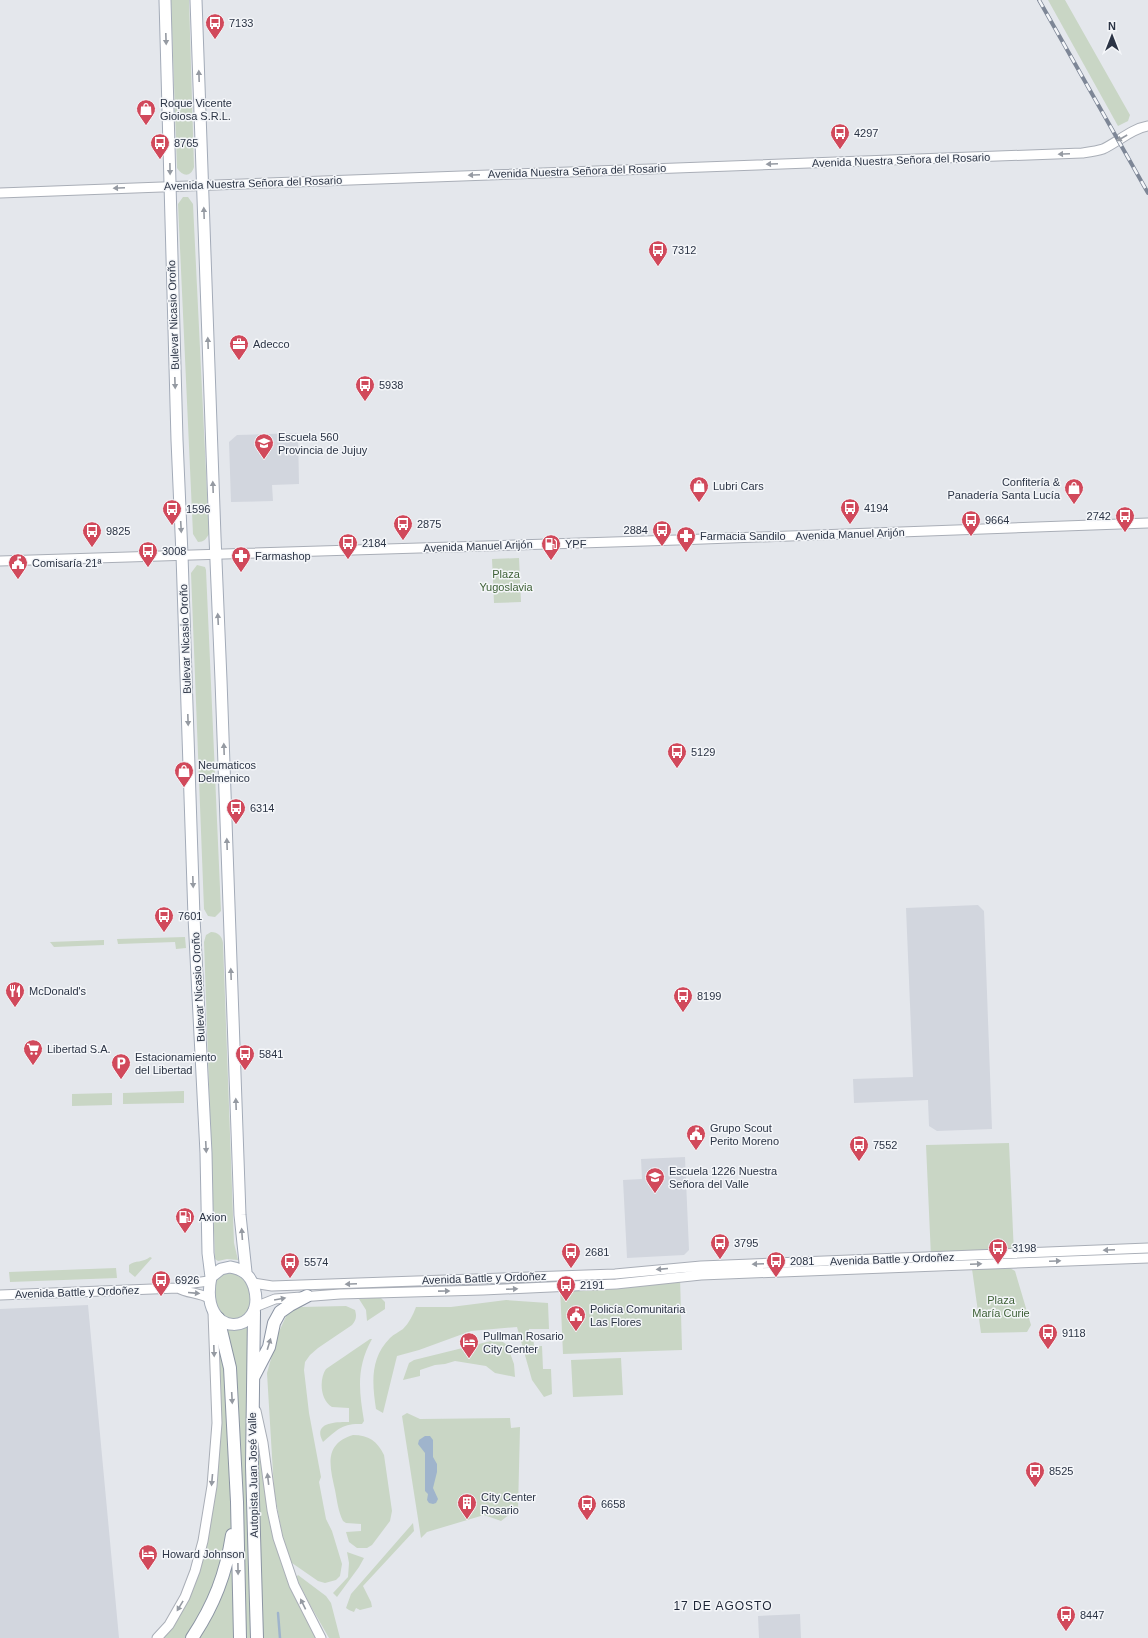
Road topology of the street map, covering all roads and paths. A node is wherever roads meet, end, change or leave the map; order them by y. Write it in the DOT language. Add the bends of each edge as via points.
graph roads {
  1 [pos="165,0"];
  2 [pos="196,0"];
  3 [pos="1148,126"];
  4 [pos="203,185"];
  5 [pos="170,186"];
  6 [pos="0,193"];
  7 [pos="1148,523"];
  8 [pos="215,554"];
  9 [pos="182,555"];
  10 [pos="0,561"];
  11 [pos="1148,1248"];
  12 [pos="1148,1258"];
  13 [pos="246,1272"];
  14 [pos="211,1279"];
  15 [pos="253,1283"];
  16 [pos="178,1288"];
  17 [pos="0,1295"];
  18 [pos="306,1296"];
  19 [pos="210,1299"];
  20 [pos="255,1310"];
  21 [pos="215,1315"];
  22 [pos="253,1379"];
  23 [pos="252,1397"];
  24 [pos="237,1502"];
  25 [pos="256,1592"];
  26 [pos="157,1638"];
  27 [pos="192,1638"];
  28 [pos="240,1638"];
  29 [pos="257,1638"];
  30 [pos="262,1638"];
  31 [pos="321,1638"];
  1 -- 5 [label="main road, Bulevar Nicasio Oroño, one-way"];
  4 -- 2 [label="main road, one-way"];
  3 -- 4 [label="main road, Avenida Nuestra Señora del Rosario, one-way" via="1102,149 1082,153"];
  4 -- 5 [label="main road, Avenida Nuestra Señora del Rosario"];
  8 -- 4 [label="main road, one-way"];
  5 -- 6 [label="main road, Avenida Nuestra Señora del Rosario, one-way"];
  5 -- 9 [label="main road, Bulevar Nicasio Oroño, one-way"];
  7 -- 8 [label="main road, Avenida Manuel Arijón"];
  8 -- 9 [label="main road, Avenida Manuel Arijón"];
  13 -- 8 [label="main road, one-way" via="240,1215"];
  9 -- 10 [label="main road, Avenida Manuel Arijón"];
  9 -- 14 [label="main road, Bulevar Nicasio Oroño, one-way" via="194,917"];
  11 -- 15 [label="main road, Avenida Battle y Ordoñez, one-way" via="709,1266 615,1274 272,1286"];
  18 -- 12 [label="main road, Avenida Battle y Ordoñez, one-way" via="609,1284 701,1275"];
  13 -- 14 [label="main road" via="230,1267 221,1269"];
  13 -- 15 [label="main road"];
  14 -- 16 [label="main road, Avenida Battle y Ordoñez" via="185,1283"];
  14 -- 19 [label="main road"];
  15 -- 20 [label="main road"];
  16 -- 17 [label="main road, Avenida Battle y Ordoñez"];
  16 -- 19 [label="main road, Avenida Battle y Ordoñez, one-way" via="185,1292 204,1294"];
  20 -- 18 [label="main road, Avenida Battle y Ordoñez, one-way" via="275,1299"];
  22 -- 18 [label="highway, one-way" via="269,1347 274,1323 280,1312"];
  19 -- 21 [label="main road"];
  20 -- 21 [label="main road" via="247,1320 238,1324 227,1324"];
  20 -- 22 [label="highway, Autopista Juan José Valle"];
  21 -- 24 [label="highway, Autopista Juan José Valle, one-way" via="230,1368"];
  21 -- 26 [label="main road, one-way" via="217,1423 212,1486 204,1533 195,1571 185,1597 169,1625"];
  22 -- 23 [label="highway, Autopista Juan José Valle"];
  23 -- 25 [label="highway, Autopista Juan José Valle"];
  31 -- 23 [label="main road, one-way" via="294,1585 278,1538 264,1443"];
  24 -- 27 [label="highway" via="230,1551 220,1589 206,1618"];
  24 -- 28 [label="highway, Autopista Juan José Valle, one-way"];
  25 -- 29 [label="highway, Autopista Juan José Valle"];
  25 -- 30 [label="highway"];
}
